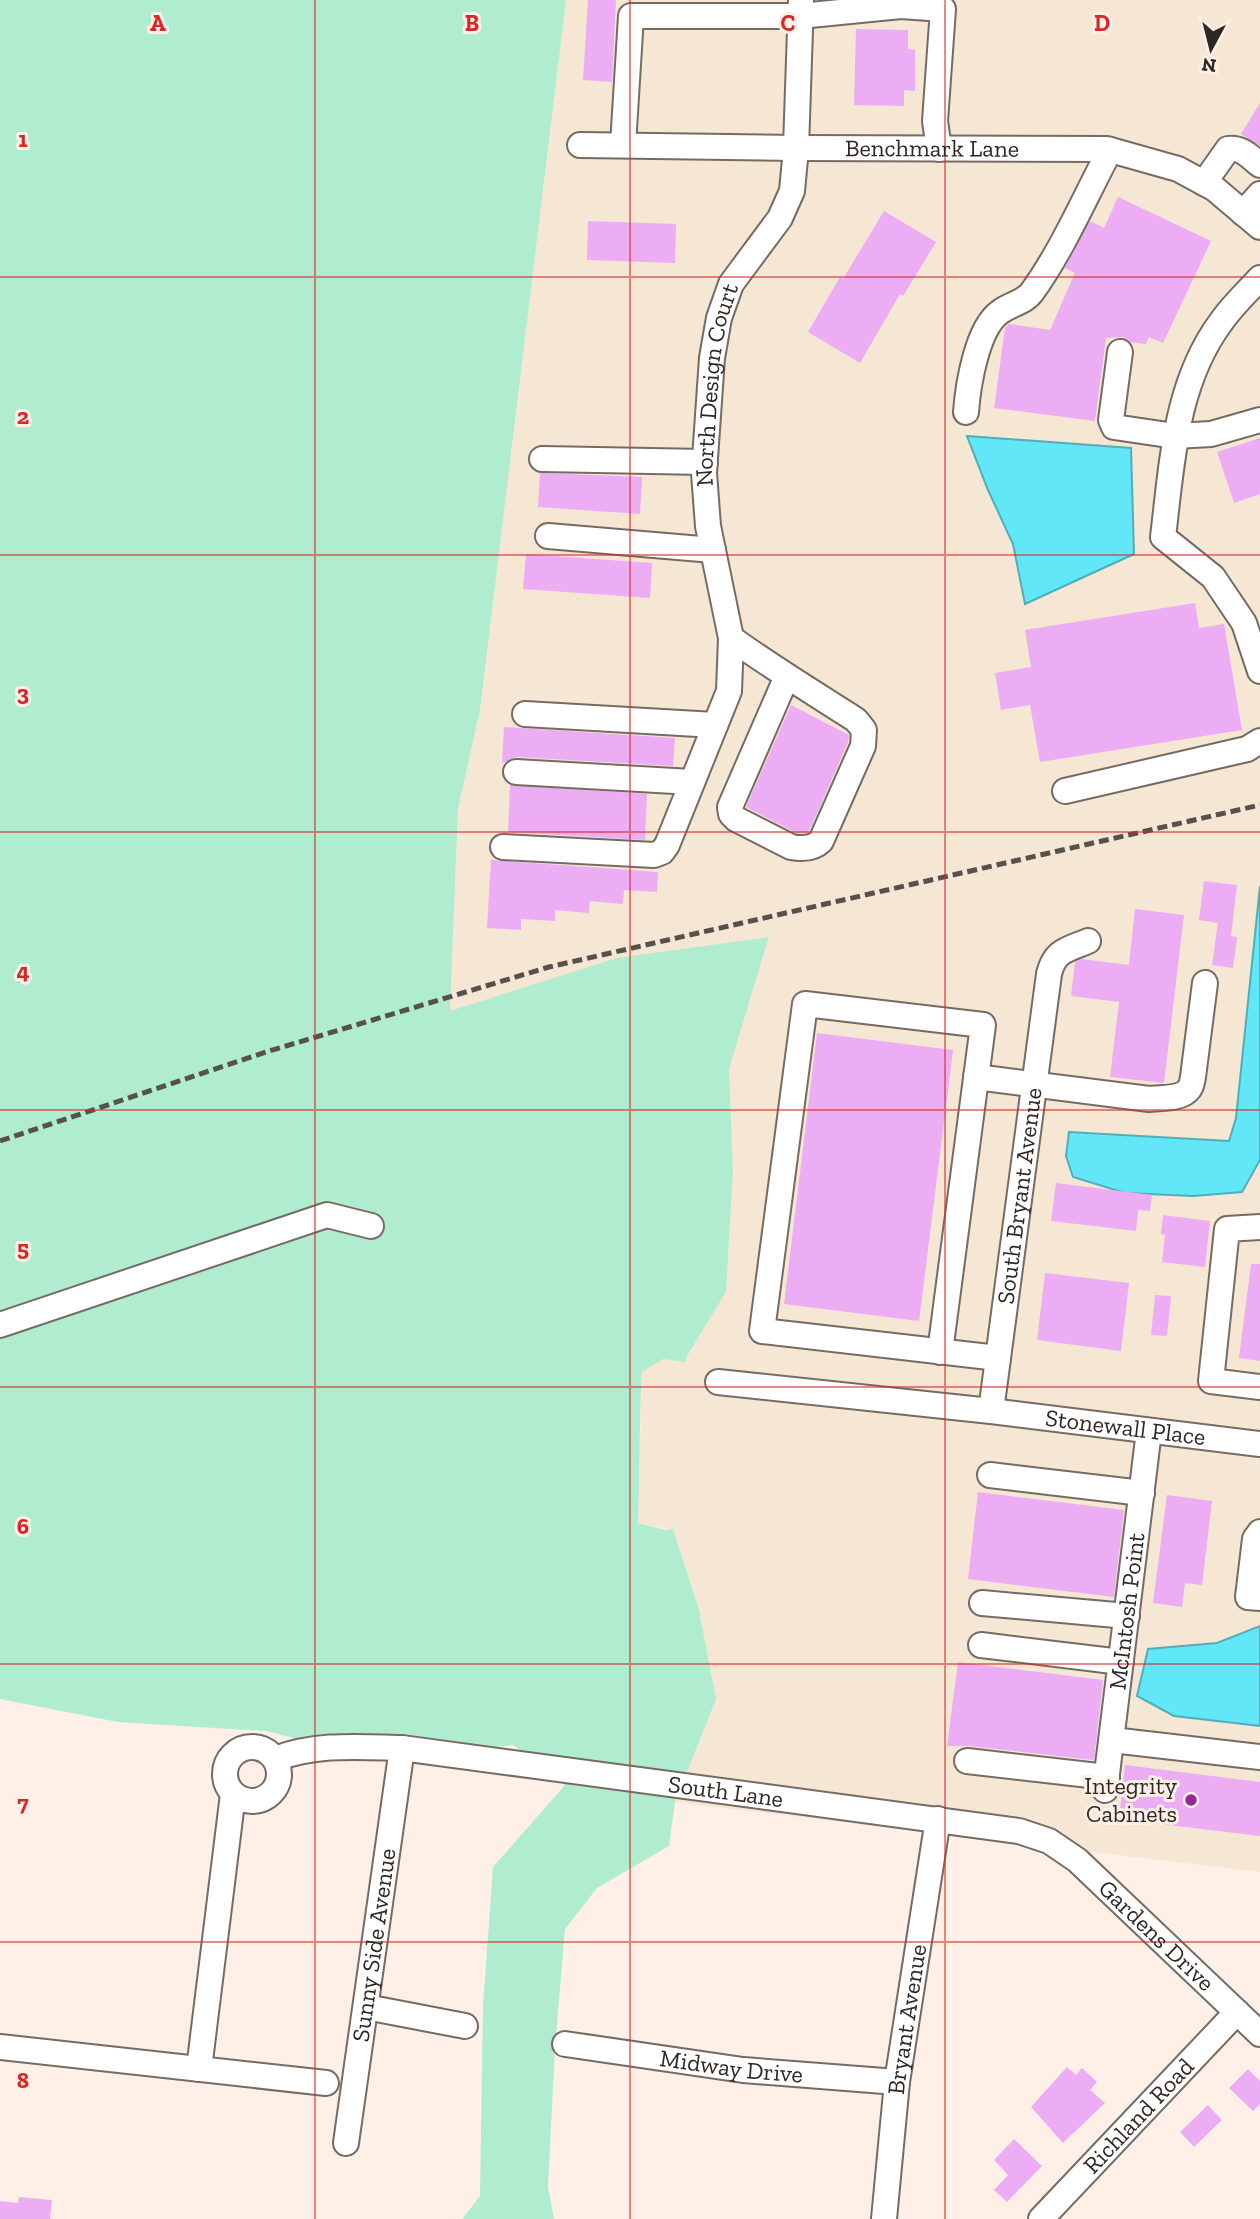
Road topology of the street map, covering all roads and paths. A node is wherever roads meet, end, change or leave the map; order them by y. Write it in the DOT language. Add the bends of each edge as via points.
graph roads {
  1 [pos="800,8"];
  2 [pos="580,145"];
  3 [pos="623,145"];
  4 [pos="796,148"];
  5 [pos="939,149"];
  6 [pos="1110,150"];
  7 [pos="1260,165"];
  8 [pos="1203,183"];
  9 [pos="1260,194"];
  10 [pos="1252,220"];
  11 [pos="1260,278"];
  12 [pos="1119,352"];
  13 [pos="966,412"];
  14 [pos="1260,420"];
  15 [pos="1175,436"];
  16 [pos="542,459"];
  17 [pos="705,462"];
  18 [pos="548,536"];
  19 [pos="713,550"];
  20 [pos="731,638"];
  21 [pos="1260,671"];
  22 [pos="787,676"];
  23 [pos="525,714"];
  24 [pos="715,725"];
  25 [pos="1260,741"];
  26 [pos="516,772"];
  27 [pos="692,782"];
  28 [pos="1065,792"];
  29 [pos="503,848"];
  30 [pos="1088,942"];
  31 [pos="1206,983"];
  32 [pos="976,1077"];
  33 [pos="1035,1083"];
  34 [pos="371,1226"];
  35 [pos="1260,1227"];
  36 [pos="0,1325"];
  37 [pos="940,1352"];
  38 [pos="998,1358"];
  39 [pos="718,1382"];
  40 [pos="1260,1387"];
  41 [pos="991,1411"];
  42 [pos="1149,1432"];
  43 [pos="1260,1444"];
  44 [pos="990,1475"];
  45 [pos="1142,1493"];
  46 [pos="1260,1532"];
  47 [pos="1260,1598"];
  48 [pos="982,1603"];
  49 [pos="1127,1616"];
  50 [pos="981,1645"];
  51 [pos="1121,1662"];
  52 [pos="1111,1740"];
  53 [pos="402,1748"];
  54 [pos="1260,1757"];
  55 [pos="275,1759"];
  56 [pos="967,1761"];
  57 [pos="233,1794"];
  58 [pos="938,1819"];
  59 [pos="1049,1841"];
  60 [pos="366,2007"];
  61 [pos="1237,2012"];
  62 [pos="465,2026"];
  63 [pos="1260,2034"];
  64 [pos="565,2044"];
  65 [pos="0,2047"];
  66 [pos="199,2069"];
  67 [pos="897,2082"];
  68 [pos="326,2083"];
  69 [pos="346,2143"];
  70 [pos="884,2219"];
  71 [pos="1041,2219"];
  1 -- 3 [label="street" via="631,16"];
  1 -- 4 [label="street, North Design Court"];
  1 -- 5 [label="street" via="943,9 935,121"];
  2 -- 3 [label="street, Benchmark Lane"];
  3 -- 4 [label="street, Benchmark Lane"];
  4 -- 5 [label="street, Benchmark Lane"];
  4 -- 17 [label="street, North Design Court" via="792,191 780,218 731,284 719,318"];
  5 -- 6 [label="street, Benchmark Lane"];
  6 -- 8 [label="street, Benchmark Lane" via="1178,169"];
  6 -- 13 [label="street" via="1030,295 992,320 971,368"];
  7 -- 8 [label="street" via="1244,152 1228,149"];
  8 -- 10 [label="street, Benchmark Lane"];
  9 -- 10 [label="street"];
  11 -- 15 [label="street" via="1220,323 1209,343 1188,387"];
  12 -- 15 [label="street" via="1111,425"];
  14 -- 15 [label="street" via="1211,434"];
  15 -- 21 [label="street" via="1163,537 1213,577 1244,623"];
  16 -- 17 [label="street"];
  17 -- 19 [label="street, North Design Court"];
  18 -- 19 [label="street"];
  19 -- 20 [label="street, North Design Court"];
  20 -- 22 [label="street"];
  20 -- 24 [label="street, North Design Court" via="729,691"];
  22 -- 22 [label="street" via="856,720 866,738 821,841 800,848 736,819 730,807"];
  23 -- 24 [label="street"];
  24 -- 27 [label="street, North Design Court"];
  25 -- 28 [label="street"];
  26 -- 27 [label="street"];
  27 -- 29 [label="street, North Design Court" via="667,845 654,855"];
  30 -- 33 [label="street, South Bryant Avenue" via="1053,959"];
  31 -- 33 [label="street" via="1189,1089 1169,1098 1149,1099"];
  32 -- 33 [label="street"];
  32 -- 37 [label="street"];
  32 -- 37 [label="street" via="983,1025 805,1004 762,1331"];
  33 -- 38 [label="street, South Bryant Avenue"];
  34 -- 36 [label="street" via="327,1215"];
  35 -- 40 [label="street" via="1227,1229 1211,1381"];
  37 -- 38 [label="street"];
  38 -- 41 [label="street, South Bryant Avenue"];
  39 -- 41 [label="street, Stonewall Place"];
  41 -- 42 [label="street, Stonewall Place"];
  42 -- 43 [label="street, Stonewall Place"];
  42 -- 45 [label="street, McIntosh Point"];
  44 -- 45 [label="street"];
  45 -- 49 [label="street, McIntosh Point"];
  46 -- 47 [label="street" via="1255,1539 1248,1597"];
  48 -- 49 [label="street"];
  49 -- 51 [label="street, McIntosh Point"];
  50 -- 51 [label="street"];
  51 -- 52 [label="street, McIntosh Point"];
  52 -- 54 [label="street"];
  52 -- 56 [label="street, McIntosh Point" via="1106,1783"];
  53 -- 55 [label="street, South Lane" via="335,1746"];
  53 -- 58 [label="street, South Lane"];
  53 -- 60 [label="street, Sunny Side Avenue"];
  55 -- 57 [label="street" via="280,1777 273,1793 249,1801"];
  55 -- 57 [label="street" via="269,1752 251,1747 234,1754 225,1770"];
  57 -- 66 [label="street"];
  58 -- 59 [label="street, South Lane" via="1019,1831"];
  58 -- 67 [label="street, Bryant Avenue"];
  59 -- 61 [label="street, Gardens Drive" via="1077,1860"];
  60 -- 62 [label="street"];
  60 -- 69 [label="street, Sunny Side Avenue"];
  61 -- 63 [label="street, Gardens Drive"];
  61 -- 71 [label="street, Richland Road"];
  64 -- 67 [label="street, Midway Drive" via="743,2070"];
  65 -- 66 [label="street"];
  66 -- 68 [label="street"];
  67 -- 70 [label="street, Bryant Avenue"];
}
